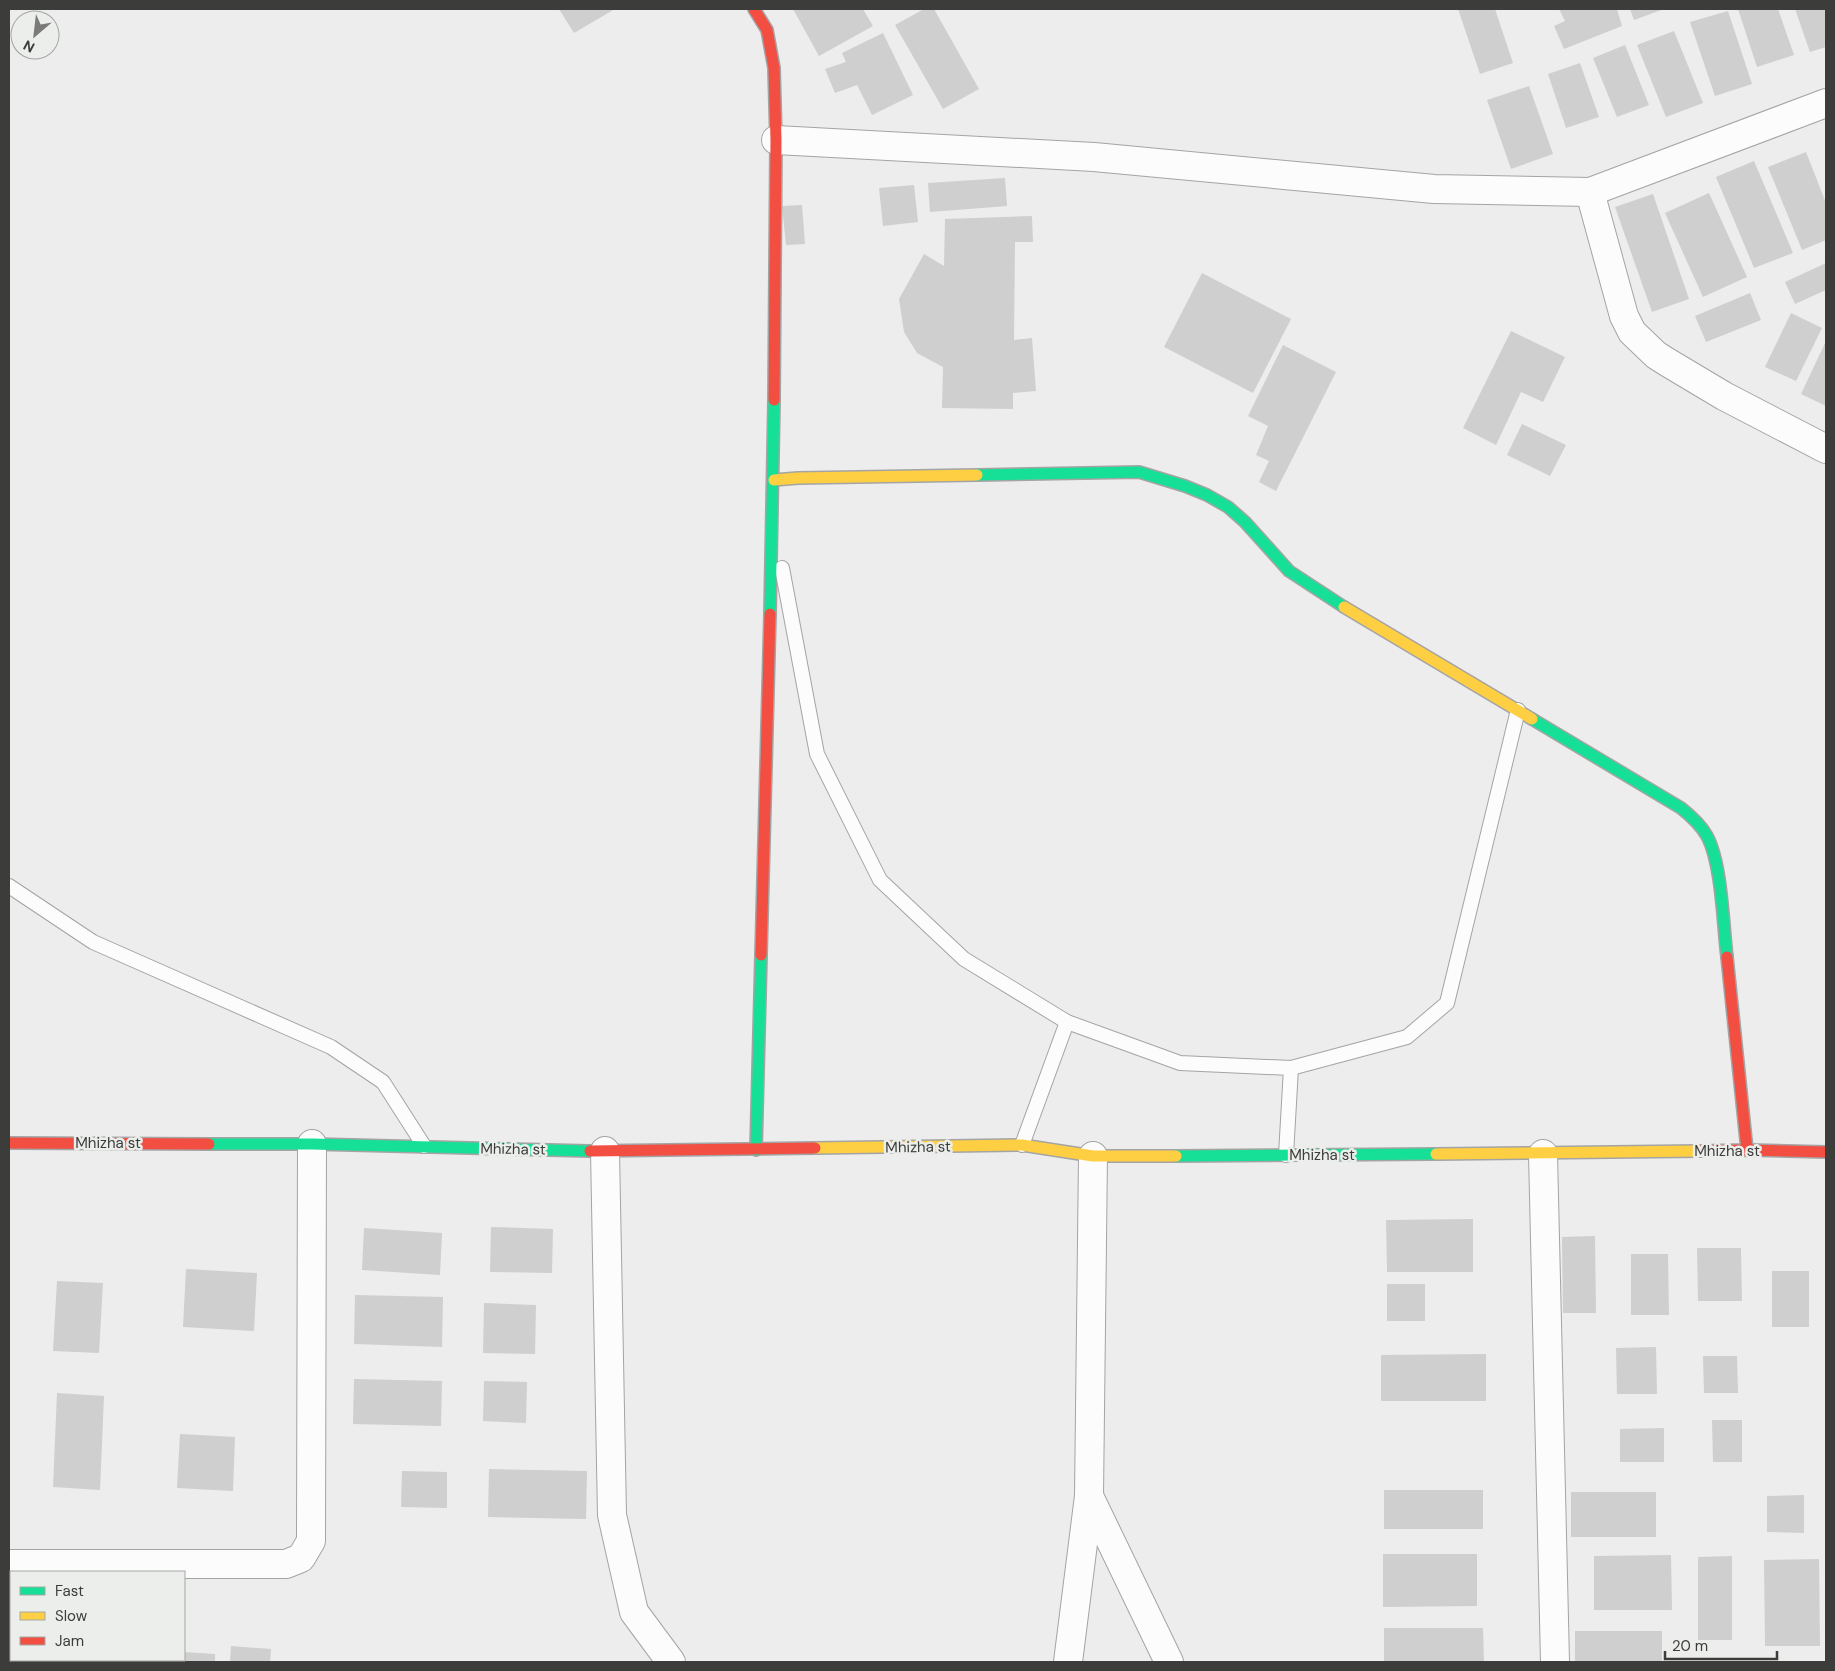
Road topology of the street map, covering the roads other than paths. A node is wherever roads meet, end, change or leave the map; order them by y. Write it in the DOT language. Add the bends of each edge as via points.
graph roads {
  1 [pos="754,9"];
  2 [pos="1826,103"];
  3 [pos="776,140"];
  4 [pos="1590,192"];
  5 [pos="1826,448"];
  6 [pos="774,480"];
  7 [pos="773,520"];
  8 [pos="1518,710"];
  9 [pos="9,886"];
  10 [pos="1066,1022"];
  11 [pos="1292,1068"];
  12 [pos="9,1143"];
  13 [pos="312,1144"];
  14 [pos="1022,1145"];
  15 [pos="424,1146"];
  16 [pos="756,1150"];
  17 [pos="1747,1150"];
  18 [pos="605,1151"];
  19 [pos="1826,1152"];
  20 [pos="1544,1154"];
  21 [pos="1286,1155"];
  22 [pos="1092,1156"];
  23 [pos="1089,1496"];
  24 [pos="9,1564"];
  25 [pos="671,1662"];
  26 [pos="1068,1662"];
  27 [pos="1169,1662"];
  28 [pos="1555,1662"];
  1 -- 3 [label="street" via="766,30 774,68"];
  2 -- 4 [label="street"];
  3 -- 4 [label="street" via="1094,157 1434,189"];
  3 -- 6 [label="street"];
  4 -- 5 [label="street" via="1624,316 1632,332 1656,355 1675,367"];
  6 -- 7 [label="street"];
  6 -- 8 [label="street" via="1139,472 1187,487 1226,506 1301,580"];
  7 -- 10 [label="lane" via="817,754 880,880 964,959"];
  7 -- 16 [label="street"];
  8 -- 11 [label="lane" via="1447,1002 1407,1037"];
  8 -- 17 [label="street" via="1681,808 1705,832 1713,854 1720,893"];
  9 -- 15 [label="lane" via="93,942 331,1047 383,1082"];
  10 -- 11 [label="lane" via="1180,1063"];
  10 -- 14 [label="lane"];
  11 -- 21 [label="lane"];
  12 -- 13 [label="street, Mhizha st"];
  13 -- 15 [label="street, Mhizha st"];
  13 -- 24 [label="street" via="311,1541 301,1558 286,1564"];
  14 -- 16 [label="street, Mhizha st"];
  14 -- 22 [label="street, Mhizha st"];
  15 -- 18 [label="street, Mhizha st"];
  16 -- 18 [label="street, Mhizha st"];
  17 -- 19 [label="street, Mhizha st"];
  17 -- 20 [label="street, Mhizha st"];
  18 -- 25 [label="street" via="612,1515 634,1612"];
  20 -- 21 [label="street, Mhizha st"];
  20 -- 28 [label="street"];
  21 -- 22 [label="street, Mhizha st"];
  22 -- 23 [label="street"];
  23 -- 26 [label="street"];
  23 -- 27 [label="street"];
}
